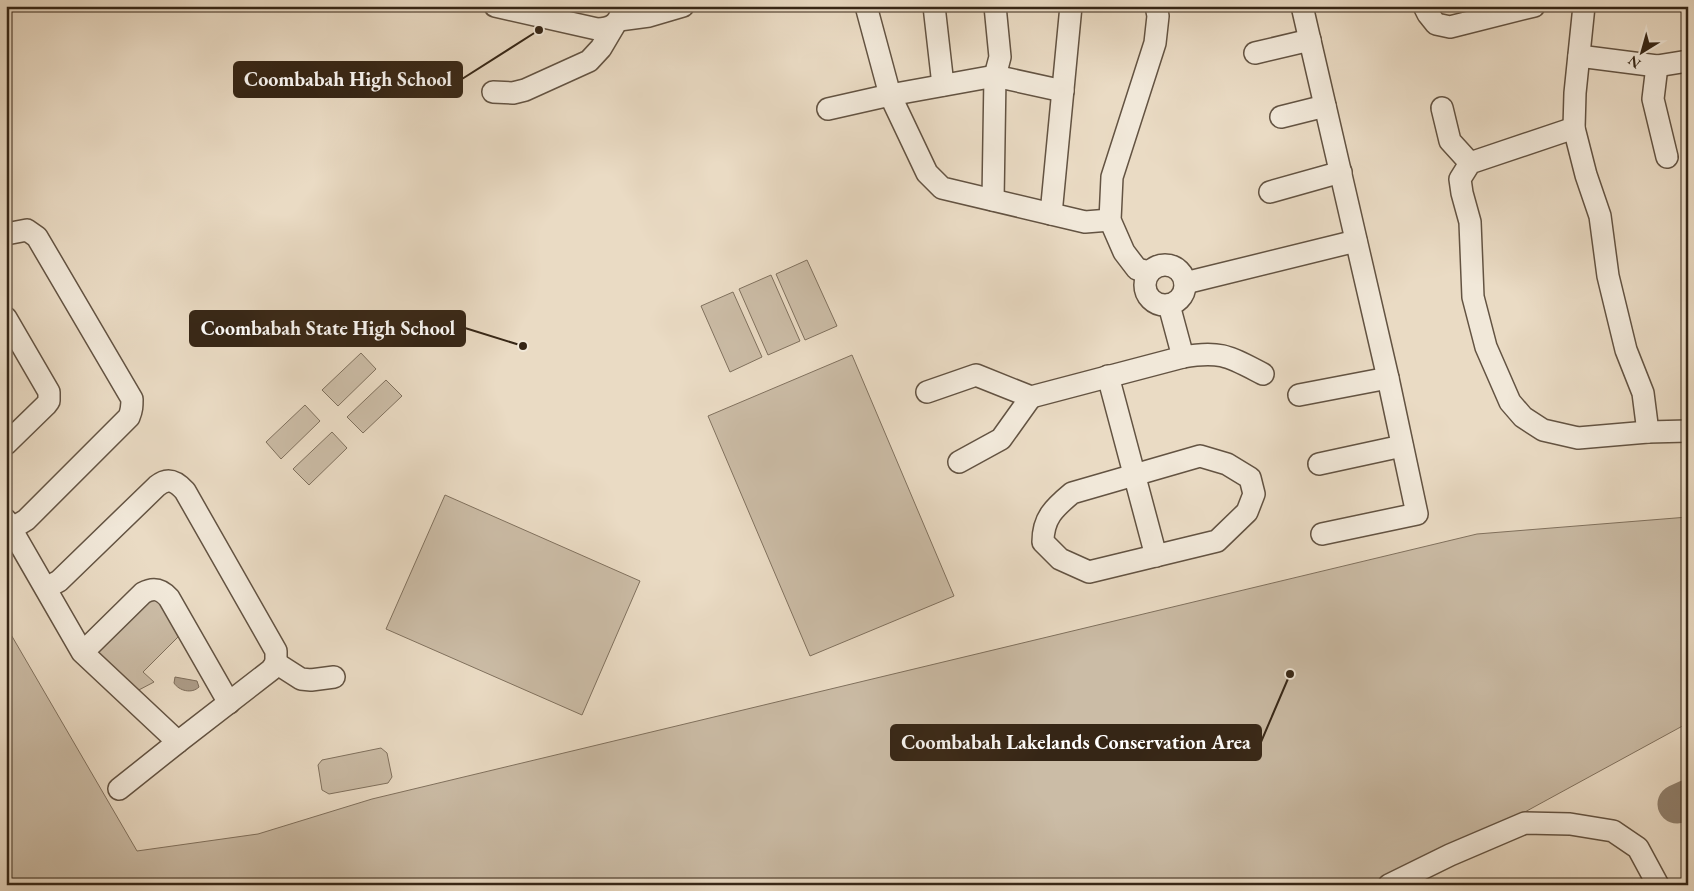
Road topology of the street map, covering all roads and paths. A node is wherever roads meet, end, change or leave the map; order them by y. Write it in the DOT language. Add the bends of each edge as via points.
graph roads {
  1 [pos="495,6"];
  2 [pos="683,6"];
  3 [pos="866,6"];
  4 [pos="934,6"];
  5 [pos="996,6"];
  6 [pos="1071,6"];
  7 [pos="1156,6"];
  8 [pos="1302,6"];
  9 [pos="1424,6"];
  10 [pos="1534,6"];
  11 [pos="1584,6"];
  12 [pos="618,17"];
  13 [pos="1310,40"];
  14 [pos="1255,53"];
  15 [pos="1579,56"];
  16 [pos="1688,61"];
  17 [pos="1657,66"];
  18 [pos="995,76"];
  19 [pos="943,85"];
  20 [pos="1063,91"];
  21 [pos="493,92"];
  22 [pos="890,95"];
  23 [pos="1325,106"];
  24 [pos="1442,108"];
  25 [pos="828,109"];
  26 [pos="1281,117"];
  27 [pos="1574,128"];
  28 [pos="1666,157"];
  29 [pos="1470,162"];
  30 [pos="1340,172"];
  31 [pos="1270,192"];
  32 [pos="993,200"];
  33 [pos="1051,214"];
  34 [pos="1110,220"];
  35 [pos="6,234"];
  36 [pos="1356,241"];
  37 [pos="1149,272"];
  38 [pos="1185,283"];
  39 [pos="1169,305"];
  40 [pos="6,318"];
  41 [pos="1183,357"];
  42 [pos="1264,374"];
  43 [pos="1108,376"];
  44 [pos="1388,378"];
  45 [pos="927,392"];
  46 [pos="1299,395"];
  47 [pos="1031,397"];
  48 [pos="1688,431"];
  49 [pos="1648,432"];
  50 [pos="6,444"];
  51 [pos="1402,446"];
  52 [pos="959,462"];
  53 [pos="1318,464"];
  54 [pos="1134,475"];
  55 [pos="9,525"];
  56 [pos="1322,534"];
  57 [pos="1156,556"];
  58 [pos="46,588"];
  59 [pos="83,652"];
  60 [pos="276,663"];
  61 [pos="334,677"];
  62 [pos="229,703"];
  63 [pos="178,742"];
  64 [pos="119,789"];
  65 [pos="1389,885"];
  66 [pos="1658,885"];
  1 -- 12 [label="street" via="597,29 606,29"];
  2 -- 12 [label="street" via="650,16"];
  3 -- 22 [label="street"];
  4 -- 19 [label="street"];
  5 -- 18 [label="street" via="1000,56"];
  6 -- 20 [label="street"];
  7 -- 34 [label="street" via="1155,43 1112,176"];
  8 -- 13 [label="street"];
  9 -- 10 [label="street" via="1436,24 1450,27"];
  11 -- 15 [label="street"];
  12 -- 21 [label="street" via="601,48 589,61 525,90"];
  13 -- 14 [label="street"];
  13 -- 23 [label="street"];
  15 -- 17 [label="street"];
  15 -- 27 [label="street"];
  16 -- 17 [label="street"];
  17 -- 28 [label="street" via="1653,99"];
  18 -- 19 [label="street"];
  18 -- 20 [label="street"];
  18 -- 32 [label="street"];
  19 -- 22 [label="street"];
  20 -- 33 [label="street"];
  22 -- 25 [label="street"];
  22 -- 32 [label="street" via="927,173 942,188"];
  23 -- 26 [label="street"];
  23 -- 30 [label="street"];
  24 -- 29 [label="street" via="1450,141"];
  27 -- 29 [label="street"];
  27 -- 49 [label="street" via="1600,216 1608,276 1626,350 1643,393"];
  29 -- 49 [label="street" via="1460,179 1470,222 1473,297 1486,347 1510,402 1523,417 1543,430 1578,438"];
  30 -- 31 [label="street"];
  30 -- 36 [label="street"];
  32 -- 33 [label="street"];
  33 -- 34 [label="street" via="1086,222"];
  34 -- 37 [label="street" via="1124,252 1137,269"];
  35 -- 55 [label="street" via="27,230 37,237 132,399 132,411 128,417 26,520"];
  36 -- 38 [label="street"];
  36 -- 44 [label="street"];
  37 -- 38 [label="street" via="1168,265 1180,271"];
  37 -- 39 [label="street" via="1145,279 1145,292 1156,304"];
  38 -- 39 [label="street" via="1181,297"];
  39 -- 41 [label="street"];
  40 -- 50 [label="street" via="50,397 46,405"];
  41 -- 42 [label="street" via="1205,353 1228,356"];
  41 -- 43 [label="street"];
  43 -- 47 [label="street"];
  43 -- 54 [label="street"];
  44 -- 46 [label="street"];
  44 -- 51 [label="street"];
  45 -- 47 [label="street" via="976,374"];
  47 -- 52 [label="street" via="1001,439"];
  48 -- 49 [label="street"];
  51 -- 53 [label="street"];
  51 -- 56 [label="street" via="1417,514"];
  54 -- 57 [label="street"];
  54 -- 57 [label="street" via="1072,493 1057,505 1043,527 1043,542 1060,559 1089,572"];
  54 -- 57 [label="street" via="1200,456 1227,464 1250,478 1254,494 1248,512 1217,541"];
  55 -- 58 [label="street"];
  58 -- 59 [label="street"];
  58 -- 60 [label="street" via="59,581 157,486 166,480 175,482 185,491 276,651"];
  59 -- 62 [label="street" via="143,593 153,589 163,592"];
  59 -- 63 [label="street"];
  60 -- 61 [label="street" via="301,679"];
  60 -- 62 [label="street"];
  62 -- 63 [label="street"];
  63 -- 64 [label="street"];
  65 -- 66 [label="street" via="1525,823 1570,824 1613,832 1638,848"];
}
